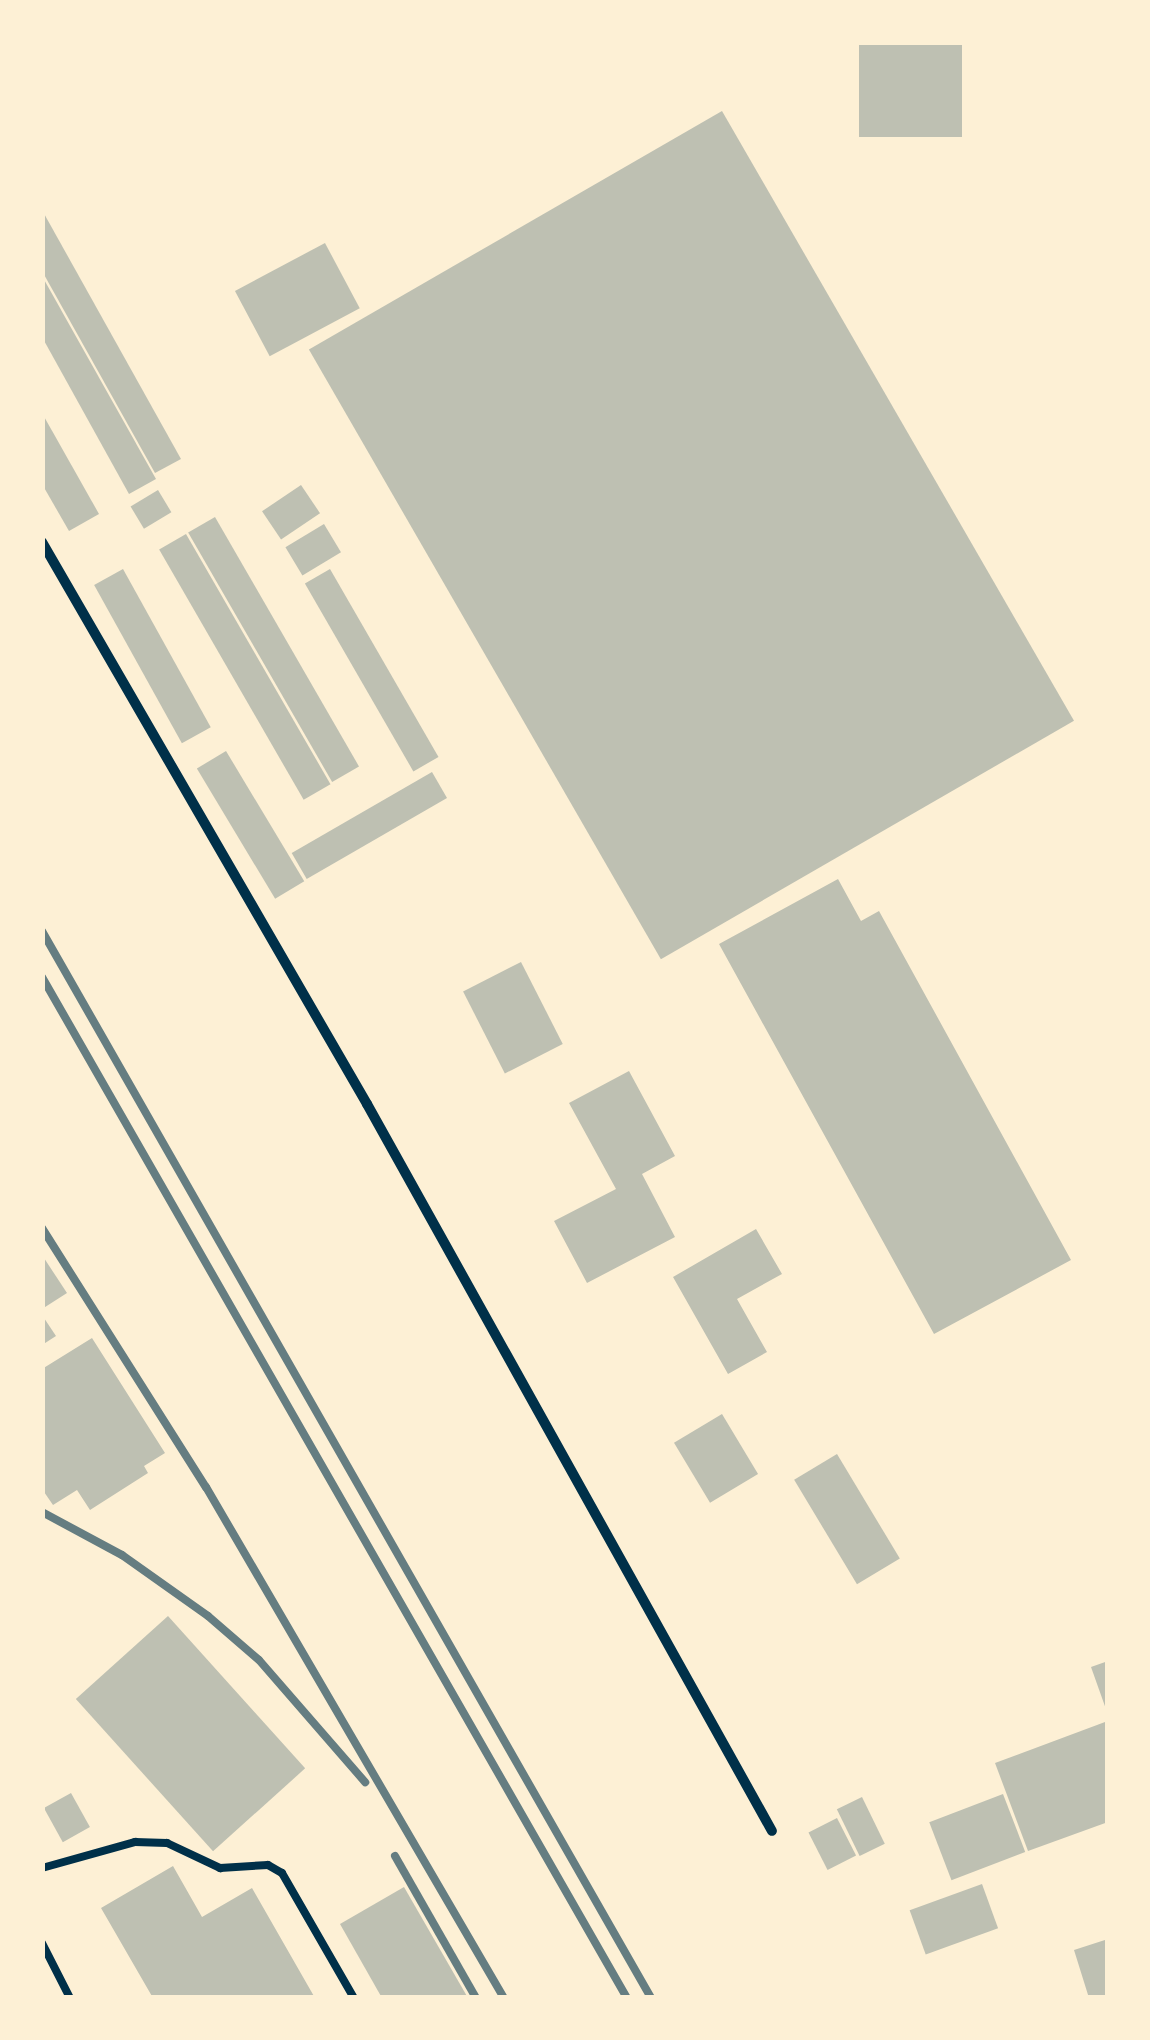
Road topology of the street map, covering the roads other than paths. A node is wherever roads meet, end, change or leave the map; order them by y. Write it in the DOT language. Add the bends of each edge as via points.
graph roads {
  1 [pos="42,542"];
  2 [pos="772,1831"];
  3 [pos="42,1868"];
  4 [pos="42,1944"];
  5 [pos="70,1998"];
  6 [pos="354,1998"];
  1 -- 2 [label="street" via="367,1104"];
  3 -- 6 [label="lane" via="134,1842 167,1843 220,1868 268,1865 282,1873"];
  4 -- 5 [label="lane"];
}
